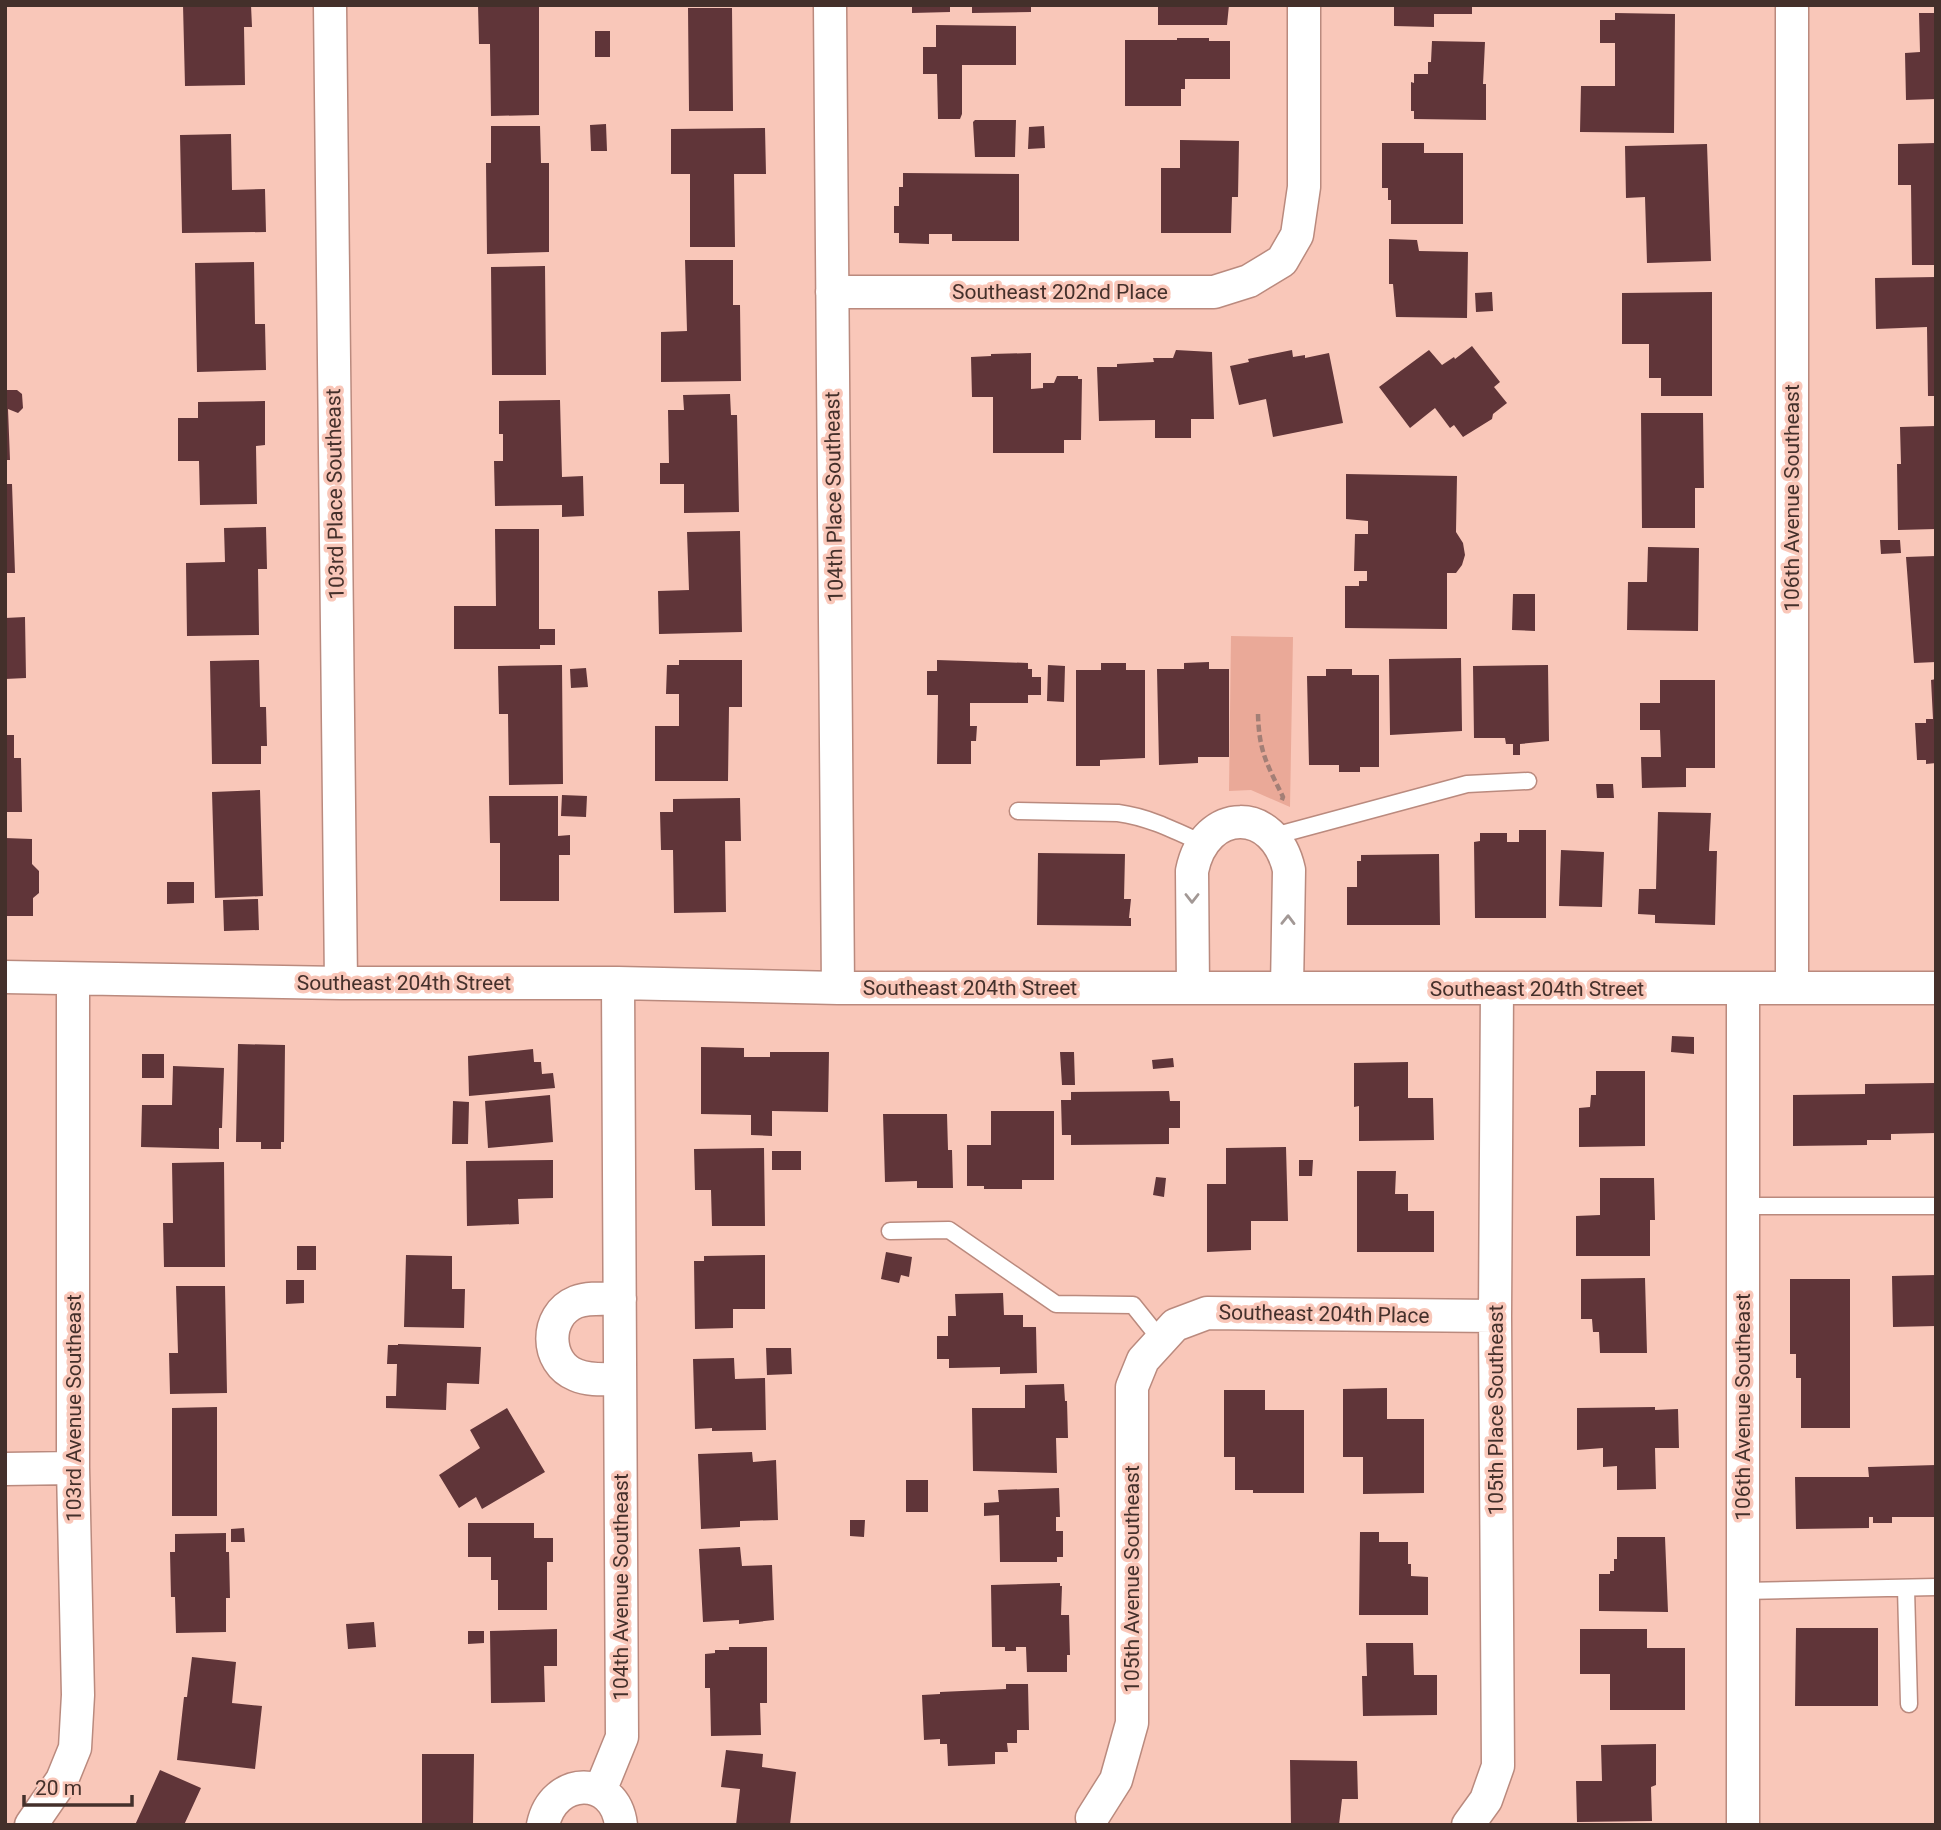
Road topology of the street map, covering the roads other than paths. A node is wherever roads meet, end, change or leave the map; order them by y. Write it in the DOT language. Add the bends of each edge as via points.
graph roads {
  1 [pos="330,5"];
  2 [pos="830,5"];
  3 [pos="1304,5"];
  4 [pos="1793,8"];
  5 [pos="832,292"];
  6 [pos="1528,781"];
  7 [pos="1018,811"];
  8 [pos="1272,835"];
  9 [pos="1202,843"];
  10 [pos="5,976"];
  11 [pos="73,979"];
  12 [pos="618,983"];
  13 [pos="341,984"];
  14 [pos="838,988"];
  15 [pos="1193,988"];
  16 [pos="1287,988"];
  17 [pos="1497,988"];
  18 [pos="1793,988"];
  19 [pos="1936,988"];
  20 [pos="1743,989"];
  21 [pos="1743,1206"];
  22 [pos="1936,1206"];
  23 [pos="890,1231"];
  24 [pos="620,1299"];
  25 [pos="1495,1316"];
  26 [pos="1161,1340"];
  27 [pos="620,1379"];
  28 [pos="73,1468"];
  29 [pos="5,1469"];
  30 [pos="1936,1587"];
  31 [pos="1906,1588"];
  32 [pos="1743,1591"];
  33 [pos="1909,1704"];
  34 [pos="600,1791"];
  35 [pos="1092,1818"];
  36 [pos="31,1825"];
  37 [pos="543,1825"];
  38 [pos="621,1825"];
  39 [pos="1468,1825"];
  40 [pos="1743,1825"];
  1 -- 13 [label="street, 103rd Place Southeast"];
  2 -- 5 [label="street, 104th Place Southeast"];
  3 -- 5 [label="street, Southeast 202nd Place" via="1304,187 1297,235 1282,261 1249,281 1214,292"];
  4 -- 18 [label="street, 106th Avenue Southeast"];
  5 -- 14 [label="street, 104th Place Southeast"];
  6 -- 8 [label="lane" via="1467,784"];
  7 -- 9 [label="lane" via="1134,815"];
  8 -- 9 [label="street" via="1240,822 1222,826"];
  16 -- 8 [label="street, one-way" via="1289,870 1285,852"];
  9 -- 15 [label="street, one-way" via="1192,871"];
  10 -- 11 [label="street, Southeast 204th Street"];
  11 -- 13 [label="street, Southeast 204th Street"];
  11 -- 28 [label="street, 103rd Avenue Southeast"];
  12 -- 13 [label="street, Southeast 204th Street"];
  12 -- 14 [label="street, Southeast 204th Street"];
  12 -- 24 [label="street, 104th Avenue Southeast"];
  14 -- 15 [label="street, Southeast 204th Street"];
  15 -- 16 [label="street, Southeast 204th Street"];
  16 -- 17 [label="street, Southeast 204th Street"];
  17 -- 20 [label="street, Southeast 204th Street"];
  17 -- 25 [label="street, 105th Place Southeast"];
  18 -- 19 [label="street, Southeast 204th Street"];
  18 -- 20 [label="street, Southeast 204th Street"];
  20 -- 21 [label="street, 106th Avenue Southeast"];
  21 -- 22 [label="lane"];
  21 -- 32 [label="street, 106th Avenue Southeast"];
  23 -- 26 [label="lane" via="949,1230 1056,1304 1133,1306"];
  24 -- 27 [label="street, 104th Avenue Southeast"];
  24 -- 27 [label="street" via="576,1303 562,1312 551,1340 559,1362 577,1376"];
  25 -- 26 [label="street, Southeast 204th Place" via="1208,1313 1175,1325"];
  25 -- 39 [label="street, 105th Place Southeast" via="1498,1766 1486,1800"];
  26 -- 35 [label="street, 105th Avenue Southeast" via="1143,1360 1132,1387 1132,1723 1116,1780"];
  27 -- 34 [label="street, 104th Avenue Southeast" via="622,1737"];
  28 -- 29 [label="street"];
  28 -- 36 [label="street, 103rd Avenue Southeast" via="75,1748 62,1780"];
  30 -- 31 [label="lane"];
  31 -- 32 [label="lane"];
  31 -- 33 [label="lane"];
  32 -- 40 [label="street, 106th Avenue Southeast"];
  34 -- 37 [label="street" via="570,1789 556,1797"];
  34 -- 38 [label="street" via="612,1801"];
}
